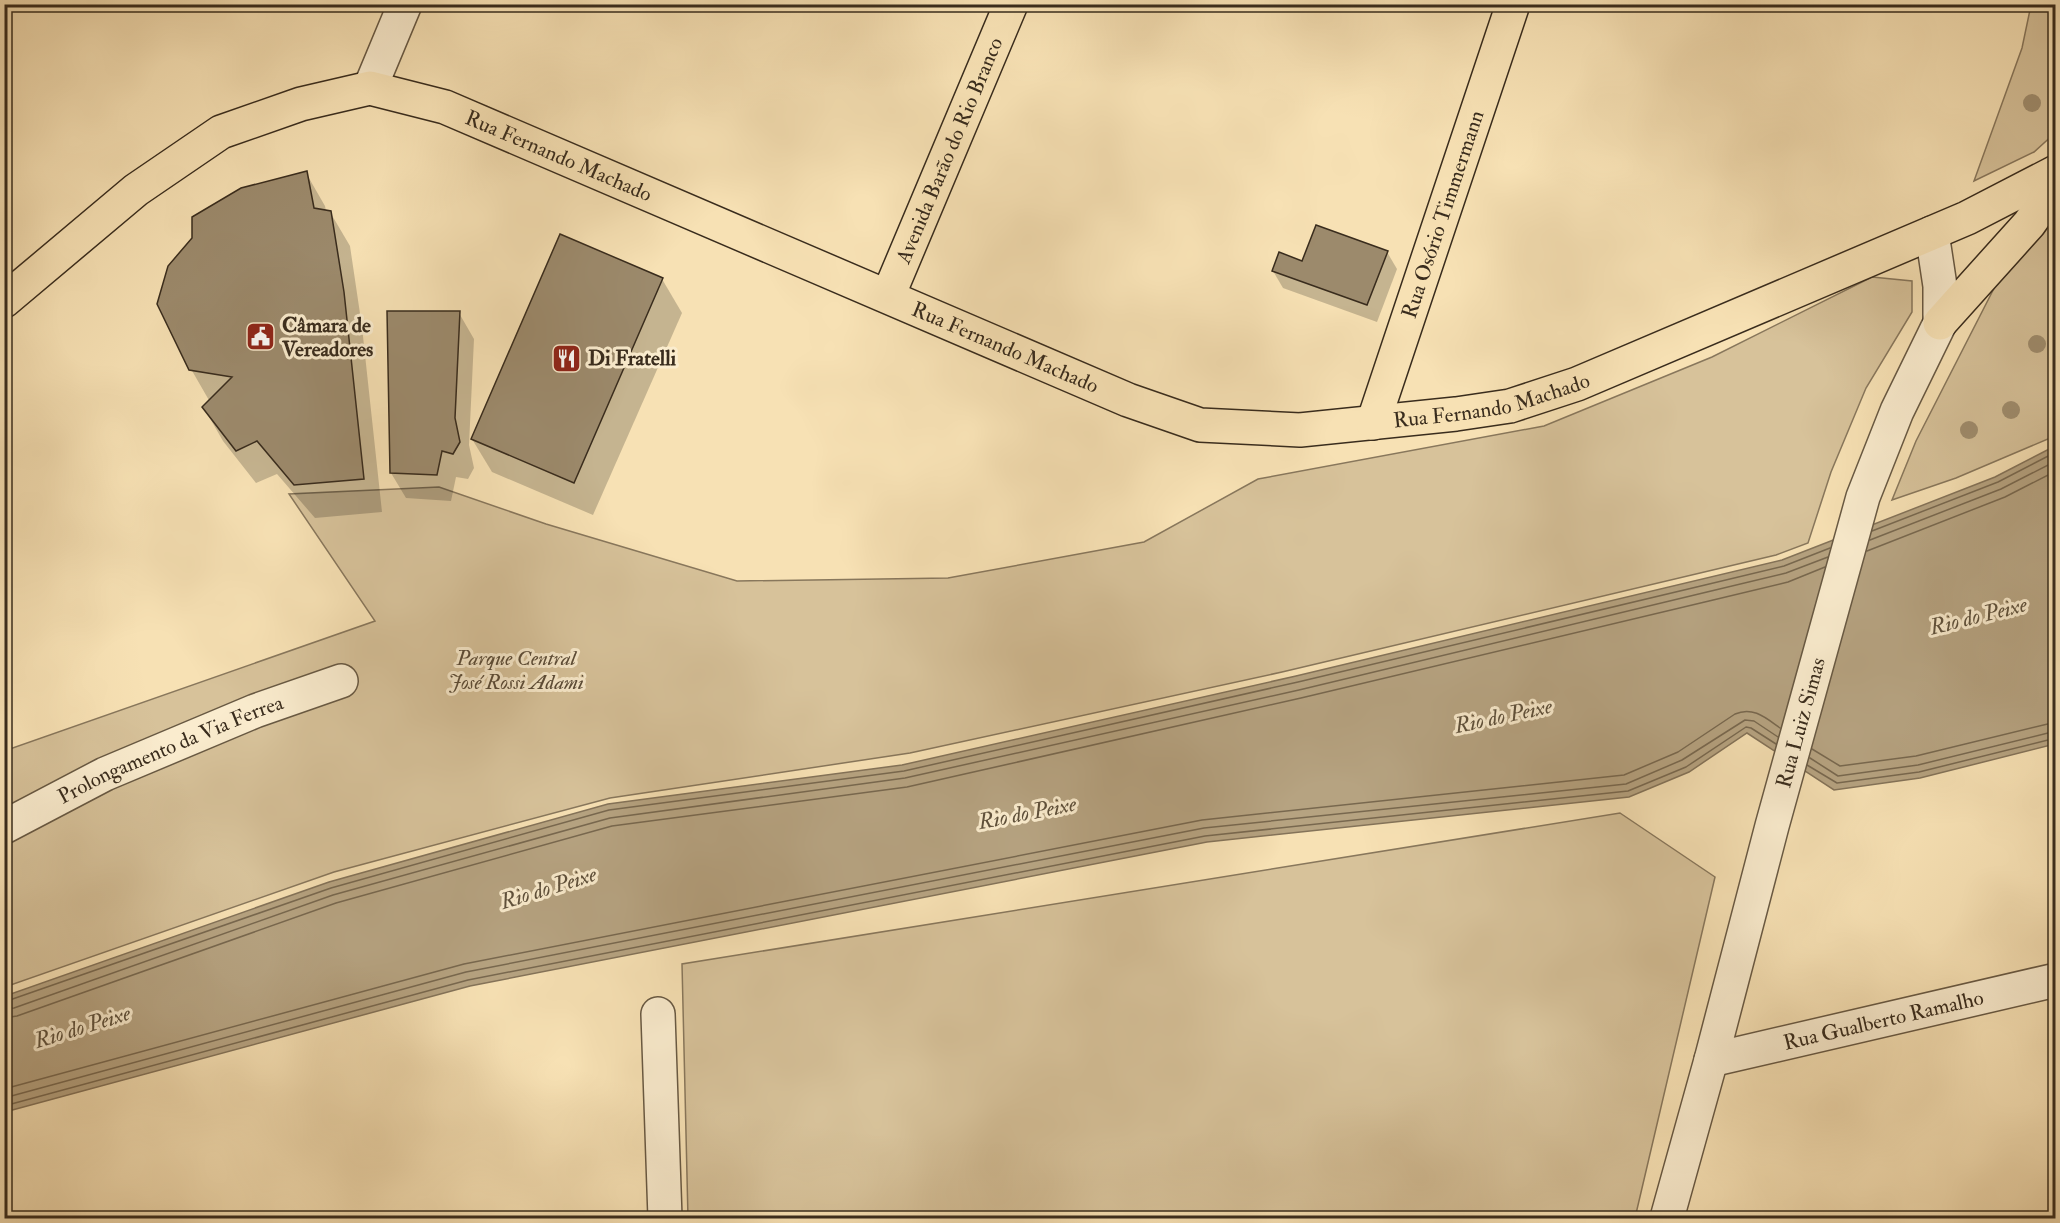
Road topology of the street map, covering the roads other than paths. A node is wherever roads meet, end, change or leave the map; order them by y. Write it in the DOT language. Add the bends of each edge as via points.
graph roads {
  1 [pos="405,4"];
  2 [pos="1011,4"];
  3 [pos="1513,4"];
  4 [pos="370,88"];
  5 [pos="2055,172"];
  6 [pos="2055,186"];
  7 [pos="1932,233"];
  8 [pos="888,296"];
  9 [pos="4,300"];
  10 [pos="1940,323"];
  11 [pos="1373,423"];
  12 [pos="341,681"];
  13 [pos="4,827"];
  14 [pos="2055,980"];
  15 [pos="658,1014"];
  16 [pos="1711,1060"];
  17 [pos="665,1218"];
  18 [pos="1667,1218"];
  1 -- 4 [label="street"];
  2 -- 8 [label="main road, Avenida Barão do Rio Branco"];
  3 -- 11 [label="main road, Rua Osório Timmermann"];
  4 -- 8 [label="main road, Rua Fernando Machado" via="445,107"];
  4 -- 9 [label="main road, Rua Fernando Machado" via="301,104 221,132 136,190"];
  5 -- 7 [label="main road, Rua Fernando Machado"];
  6 -- 10 [label="main road" via="2029,224"];
  7 -- 10 [label="street, Rua Luiz Simas" via="1940,286"];
  7 -- 11 [label="main road, Rua Fernando Machado" via="1577,384 1510,406"];
  8 -- 11 [label="main road, Rua Fernando Machado" via="1128,400 1200,425 1300,430"];
  10 -- 16 [label="street, Rua Luiz Simas" via="1897,411 1863,497"];
  12 -- 13 [label="street, Prolongamento da Via Ferrea" via="255,711 105,774"];
  14 -- 16 [label="street, Rua Gualberto Ramalho"];
  15 -- 17 [label="street"];
  16 -- 18 [label="street, Rua Luiz Simas"];
}
